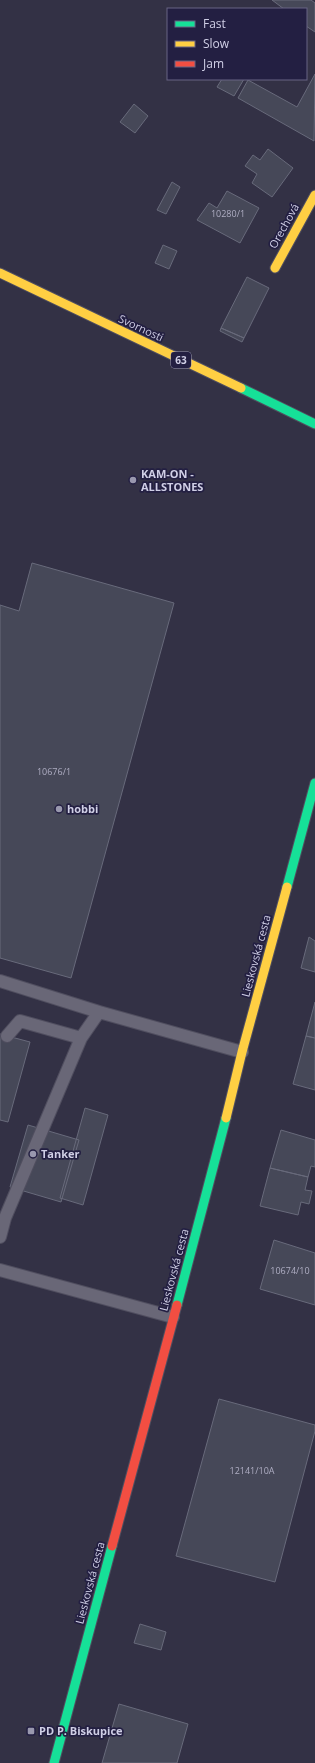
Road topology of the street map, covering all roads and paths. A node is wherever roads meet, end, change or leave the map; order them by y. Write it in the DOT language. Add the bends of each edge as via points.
graph roads {
  1 [pos="315,195"];
  2 [pos="275,268"];
  3 [pos="0,273"];
  4 [pos="315,424"];
  5 [pos="315,783"];
  6 [pos="0,981"];
  7 [pos="99,1012"];
  8 [pos="7,1036"];
  9 [pos="81,1038"];
  10 [pos="242,1052"];
  11 [pos="2,1214"];
  12 [pos="0,1236"];
  13 [pos="0,1270"];
  14 [pos="173,1317"];
  15 [pos="54,1763"];
  1 -- 2 [label="street, Orechová"];
  3 -- 4 [label="street, Svornosti / 63"];
  5 -- 10 [label="street, Lieskovská cesta"];
  6 -- 7 [label="lane"];
  7 -- 9 [label="lane"];
  7 -- 10 [label="lane"];
  8 -- 9 [label="lane" via="20,1021"];
  9 -- 11 [label="lane"];
  10 -- 14 [label="street, Lieskovská cesta" via="214,1168"];
  11 -- 12 [label="lane"];
  13 -- 14 [label="lane"];
  14 -- 15 [label="street, Lieskovská cesta"];
}
